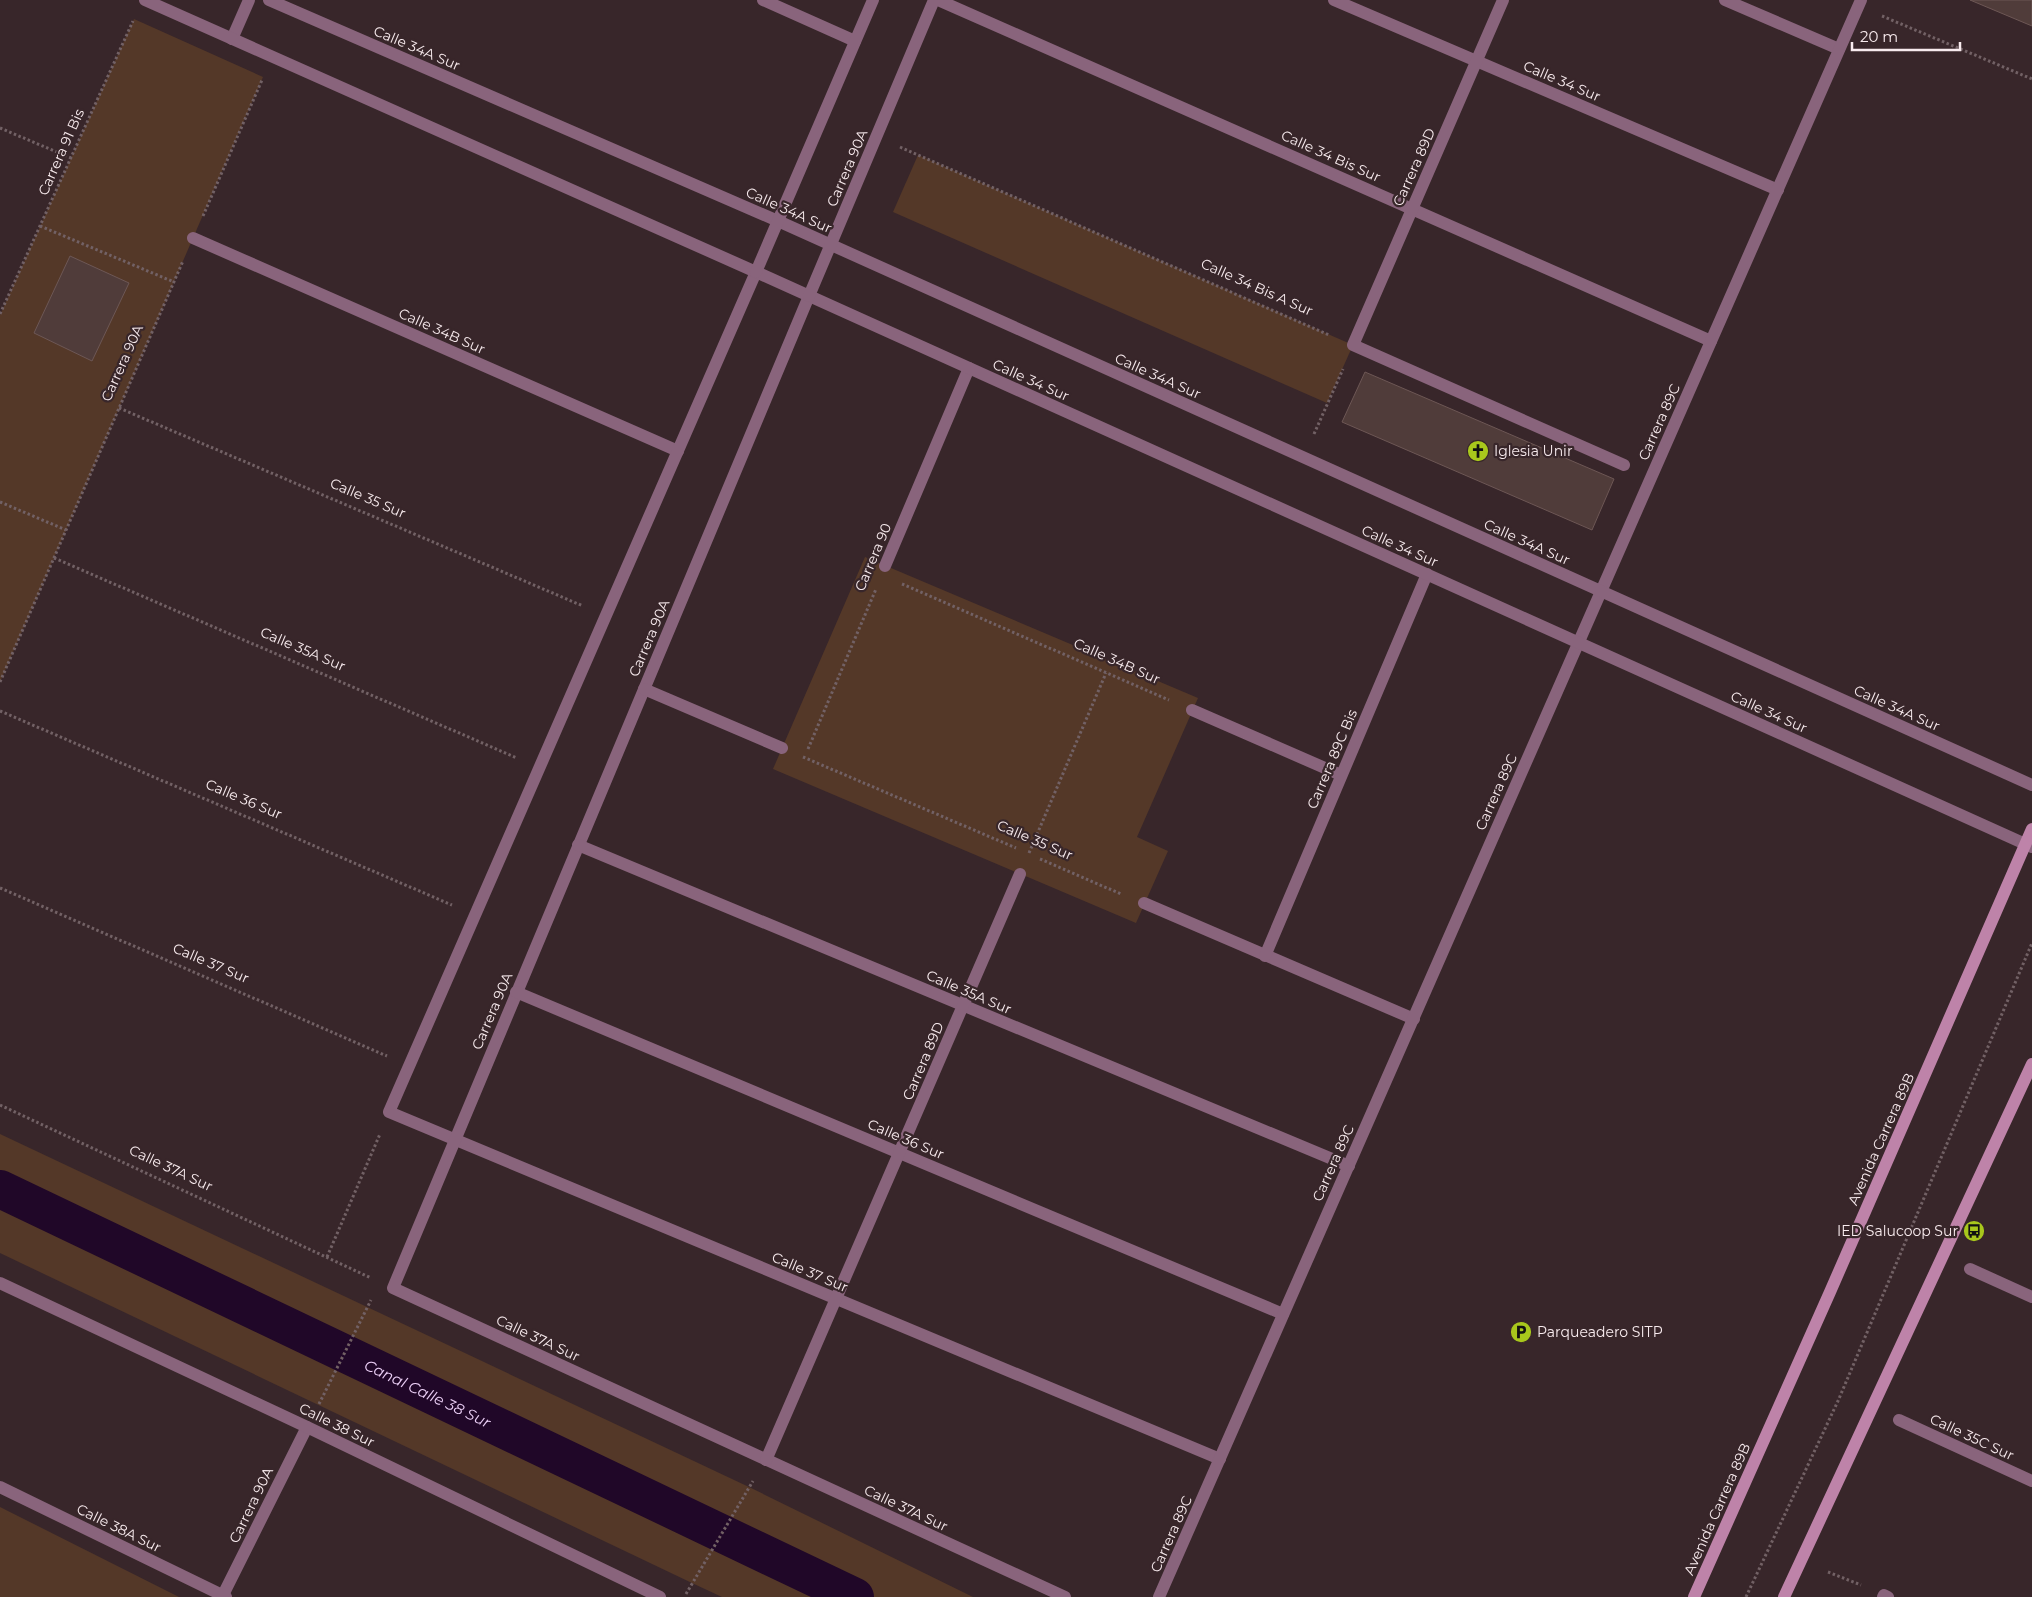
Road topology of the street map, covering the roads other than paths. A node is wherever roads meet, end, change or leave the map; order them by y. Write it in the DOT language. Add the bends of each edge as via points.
graph roads {
  1 [pos="145,0"];
  2 [pos="249,0"];
  3 [pos="269,0"];
  4 [pos="763,0"];
  5 [pos="873,0"];
  6 [pos="934,0"];
  7 [pos="938,0"];
  8 [pos="1334,0"];
  9 [pos="1503,0"];
  10 [pos="1725,0"];
  11 [pos="1860,3"];
  12 [pos="788,6"];
  13 [pos="232,39"];
  14 [pos="855,41"];
  15 [pos="1839,49"];
  16 [pos="1477,61"];
  17 [pos="1778,190"];
  18 [pos="1412,208"];
  19 [pos="778,221"];
  20 [pos="194,238"];
  21 [pos="831,245"];
  22 [pos="756,272"];
  23 [pos="809,296"];
  24 [pos="1711,341"];
  25 [pos="968,368"];
  26 [pos="678,450"];
  27 [pos="1624,465"];
  28 [pos="883,570"];
  29 [pos="1427,574"];
  30 [pos="1601,592"];
  31 [pos="1578,643"];
  32 [pos="644,689"];
  33 [pos="1192,710"];
  34 [pos="782,748"];
  35 [pos="1341,775"];
  36 [pos="2032,785"];
  37 [pos="2032,829"];
  38 [pos="578,845"];
  39 [pos="2029,846"];
  40 [pos="1020,874"];
  41 [pos="1144,904"];
  42 [pos="1265,956"];
  43 [pos="516,992"];
  44 [pos="963,1005"];
  45 [pos="1414,1019"];
  46 [pos="2032,1064"];
  47 [pos="454,1140"];
  48 [pos="899,1152"];
  49 [pos="1349,1166"];
  50 [pos="1970,1269"];
  51 [pos="0,1283"];
  52 [pos="393,1288"];
  53 [pos="2032,1297"];
  54 [pos="835,1299"];
  55 [pos="1284,1314"];
  56 [pos="1899,1420"];
  57 [pos="307,1427"];
  58 [pos="766,1460"];
  59 [pos="1220,1460"];
  60 [pos="2032,1481"];
  61 [pos="0,1487"];
  62 [pos="224,1597"];
  63 [pos="660,1597"];
  64 [pos="1065,1597"];
  65 [pos="1160,1597"];
  66 [pos="1694,1597"];
  67 [pos="1784,1597"];
  1 -- 13 [label="street"];
  2 -- 13 [label="street"];
  3 -- 19 [label="street, Calle 34A Sur"];
  4 -- 12 [label="street"];
  5 -- 14 [label="street"];
  6 -- 21 [label="street, Carrera 90A"];
  7 -- 18 [label="street, Calle 34 Bis Sur"];
  8 -- 16 [label="street, Calle 34 Sur"];
  9 -- 16 [label="street, Carrera 89D"];
  10 -- 15 [label="street"];
  11 -- 15 [label="street, Carrera 89C"];
  12 -- 14 [label="street"];
  13 -- 22 [label="street"];
  14 -- 19 [label="street"];
  15 -- 17 [label="street, Carrera 89C"];
  16 -- 17 [label="street, Calle 34 Sur"];
  16 -- 18 [label="street, Carrera 89D"];
  17 -- 24 [label="street, Carrera 89C"];
  18 -- 24 [label="street, Calle 34 Bis Sur"];
  18 -- 27 [label="street, Carrera 89D" via="1353,345"];
  19 -- 21 [label="street, Calle 34A Sur"];
  19 -- 22 [label="street"];
  20 -- 26 [label="street, Calle 34B Sur"];
  21 -- 23 [label="street, Carrera 90A"];
  21 -- 30 [label="street, Calle 34A Sur"];
  22 -- 23 [label="street, Calle 34 Sur"];
  22 -- 26 [label="street"];
  23 -- 25 [label="street, Calle 34 Sur"];
  23 -- 32 [label="street, Carrera 90A"];
  24 -- 30 [label="street, Carrera 89C"];
  25 -- 28 [label="street, Carrera 90"];
  25 -- 29 [label="street, Calle 34 Sur"];
  26 -- 47 [label="street, Calle 37 Sur" via="389,1112"];
  29 -- 31 [label="street, Calle 34 Sur"];
  29 -- 35 [label="street, Carrera 89C Bis"];
  30 -- 31 [label="street, Carrera 89C"];
  30 -- 36 [label="street, Calle 34A Sur"];
  31 -- 39 [label="street, Calle 34 Sur"];
  31 -- 45 [label="street, Carrera 89C"];
  32 -- 34 [label="street"];
  32 -- 38 [label="street, Carrera 90A"];
  33 -- 35 [label="street"];
  35 -- 42 [label="street, Carrera 89C Bis"];
  37 -- 39 [label="main road, Avenida Carrera 89B"];
  38 -- 43 [label="street, Carrera 90A"];
  38 -- 44 [label="street, Calle 35A Sur"];
  39 -- 66 [label="main road, Avenida Carrera 89B"];
  40 -- 44 [label="street, Carrera 89D"];
  41 -- 42 [label="street"];
  42 -- 45 [label="street"];
  43 -- 47 [label="street, Carrera 90A"];
  43 -- 48 [label="street, Calle 36 Sur"];
  44 -- 48 [label="street, Carrera 89D"];
  44 -- 49 [label="street, Calle 35A Sur"];
  45 -- 49 [label="street, Carrera 89C"];
  46 -- 67 [label="main road"];
  47 -- 52 [label="street, Carrera 90A"];
  47 -- 54 [label="street, Calle 37 Sur"];
  48 -- 54 [label="street, Carrera 89D"];
  48 -- 55 [label="street, Calle 36 Sur"];
  49 -- 55 [label="street, Carrera 89C"];
  50 -- 53 [label="street"];
  51 -- 57 [label="street, Calle 38 Sur"];
  52 -- 58 [label="street, Calle 37A Sur"];
  54 -- 58 [label="street, Carrera 89D"];
  54 -- 59 [label="street, Calle 37 Sur"];
  55 -- 59 [label="street, Carrera 89C"];
  56 -- 60 [label="street, Calle 35C Sur"];
  57 -- 62 [label="street, Carrera 90A"];
  57 -- 63 [label="street, Calle 38 Sur"];
  58 -- 64 [label="street, Calle 37A Sur"];
  59 -- 65 [label="street, Carrera 89C"];
  61 -- 62 [label="street, Calle 38A Sur"];
}
